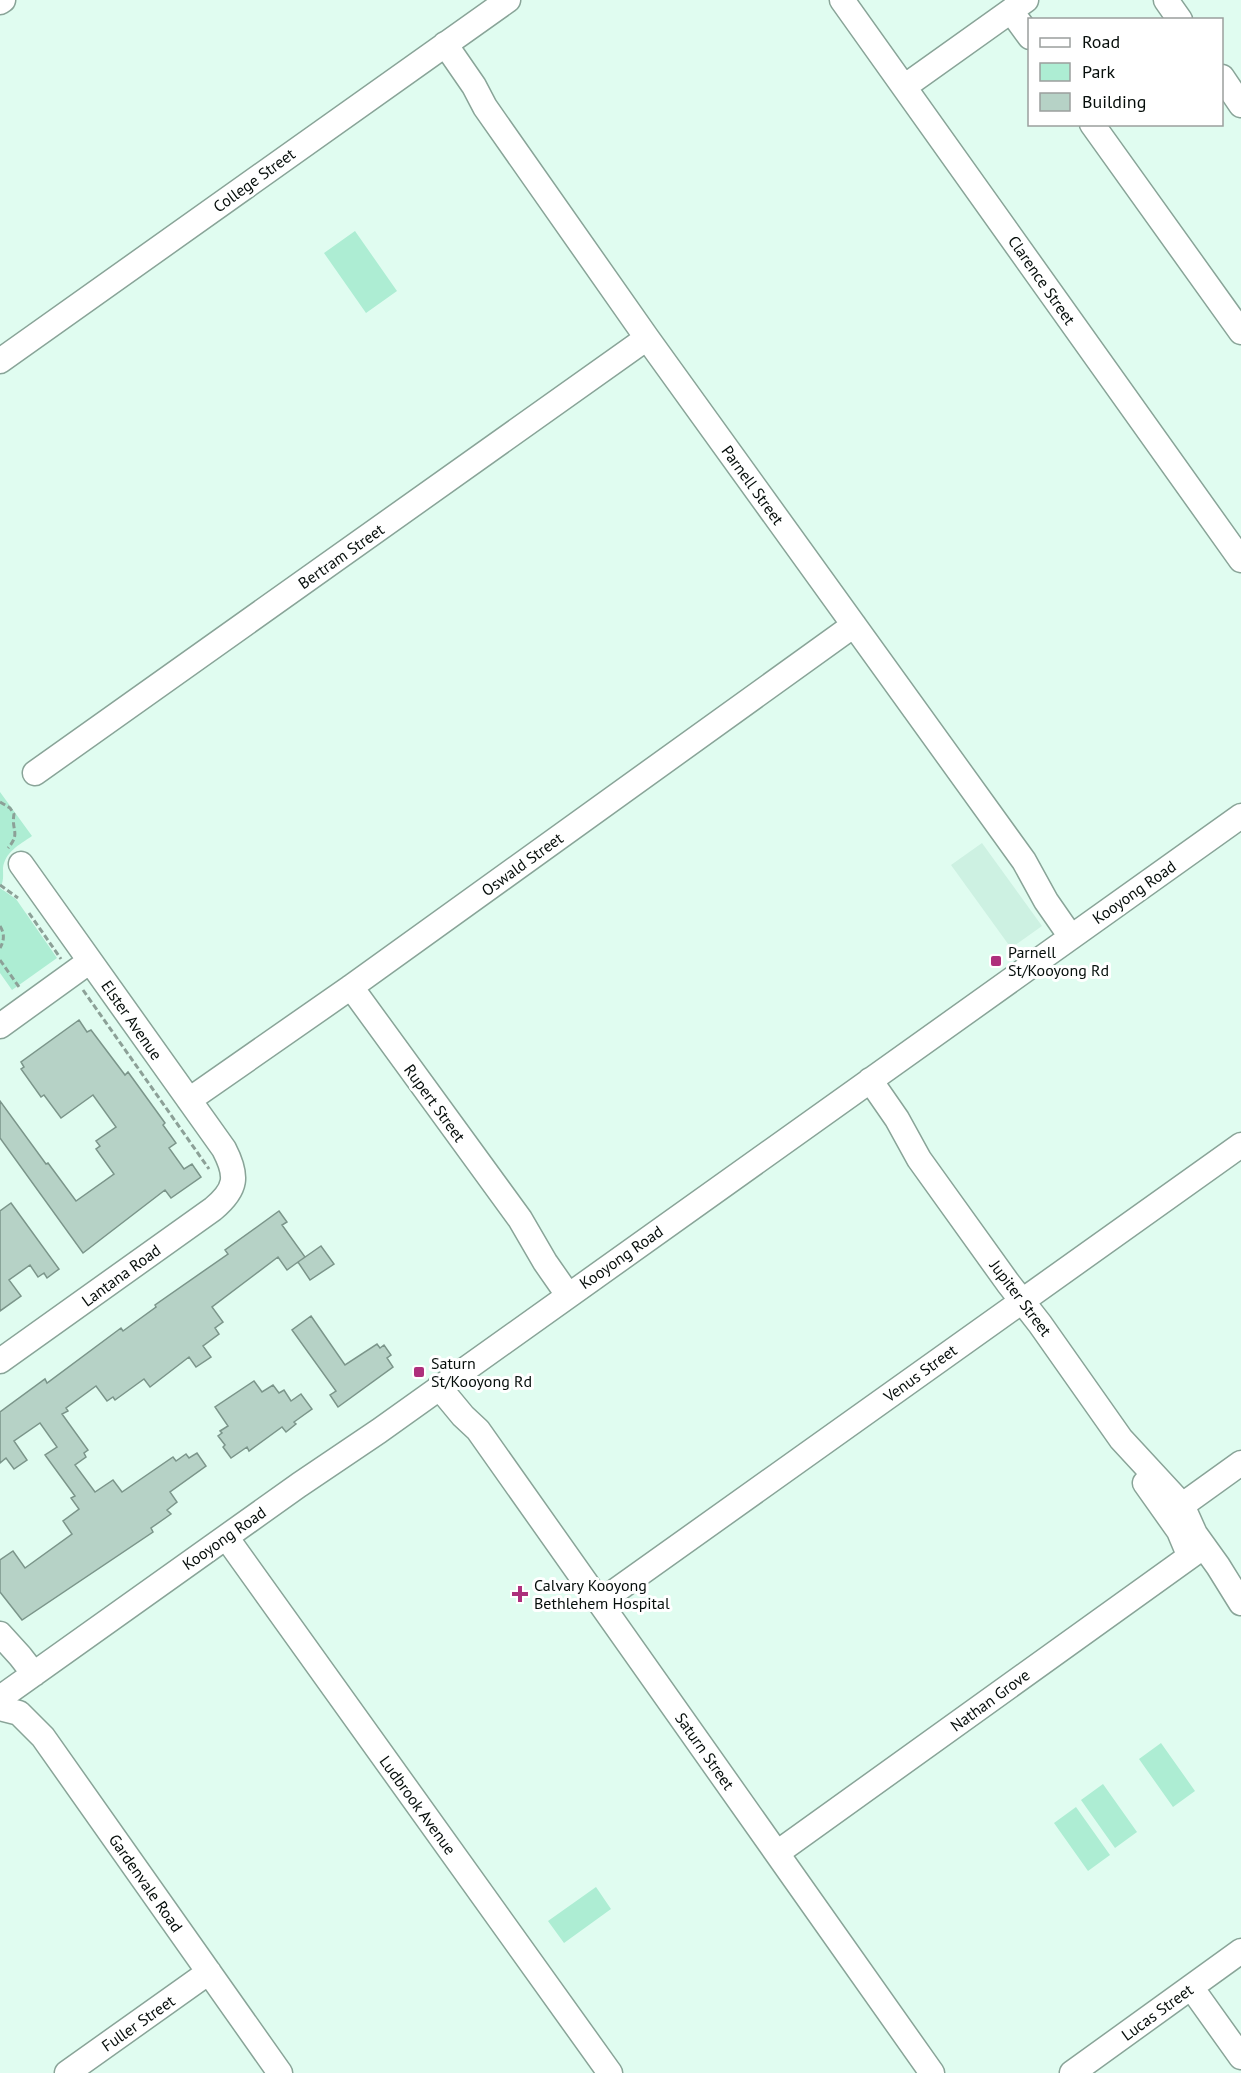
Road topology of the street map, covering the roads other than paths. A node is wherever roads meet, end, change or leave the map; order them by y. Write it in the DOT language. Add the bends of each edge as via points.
graph roads {
  1 [pos="508,0"];
  2 [pos="842,0"];
  3 [pos="1166,0"];
  4 [pos="1018,5"];
  5 [pos="1179,18"];
  6 [pos="1028,34"];
  7 [pos="440,47"];
  8 [pos="1223,80"];
  9 [pos="904,87"];
  10 [pos="1241,105"];
  11 [pos="1093,126"];
  12 [pos="1241,332"];
  13 [pos="647,338"];
  14 [pos="0,361"];
  15 [pos="1241,560"];
  16 [pos="854,625"];
  17 [pos="35,773"];
  18 [pos="1241,816"];
  19 [pos="13,858"];
  20 [pos="1076,933"];
  21 [pos="90,961"];
  22 [pos="351,987"];
  23 [pos="0,1026"];
  24 [pos="864,1084"];
  25 [pos="189,1100"];
  26 [pos="1241,1145"];
  27 [pos="233,1181"];
  28 [pos="572,1292"];
  29 [pos="1022,1300"];
  30 [pos="0,1361"];
  31 [pos="444,1383"];
  32 [pos="1241,1463"];
  33 [pos="1175,1510"];
  34 [pos="226,1537"];
  35 [pos="1197,1552"];
  36 [pos="600,1602"];
  37 [pos="1241,1603"];
  38 [pos="1241,1612"];
  39 [pos="0,1634"];
  40 [pos="0,1648"];
  41 [pos="28,1678"];
  42 [pos="0,1698"];
  43 [pos="0,1708"];
  44 [pos="777,1853"];
  45 [pos="1241,1951"];
  46 [pos="209,1972"];
  47 [pos="1191,1988"];
  48 [pos="1241,2057"];
  49 [pos="67,2073"];
  50 [pos="280,2073"];
  51 [pos="610,2073"];
  52 [pos="932,2073"];
  53 [pos="1072,2073"];
  1 -- 7 [label="street, College Street"];
  2 -- 9 [label="street, Clarence Street"];
  3 -- 5 [label="street"];
  4 -- 6 [label="street"];
  4 -- 9 [label="street"];
  7 -- 13 [label="street, Parnell Street" via="462,88 485,107"];
  7 -- 14 [label="street, College Street"];
  8 -- 10 [label="street"];
  9 -- 15 [label="street, Clarence Street"];
  11 -- 12 [label="street"];
  13 -- 16 [label="street, Parnell Street"];
  13 -- 17 [label="street, Bertram Street"];
  16 -- 20 [label="street, Parnell Street" via="1023,861 1046,902"];
  16 -- 22 [label="street, Oswald Street"];
  18 -- 20 [label="street, Kooyong Road"];
  19 -- 21 [label="street, Elster Avenue"];
  20 -- 24 [label="street, Kooyong Road"];
  21 -- 23 [label="street"];
  21 -- 25 [label="street, Elster Avenue"];
  22 -- 25 [label="street, Oswald Street"];
  22 -- 28 [label="street, Rupert Street" via="520,1219 545,1262"];
  24 -- 28 [label="street, Kooyong Road"];
  24 -- 29 [label="street, Jupiter Street" via="897,1119 919,1159"];
  25 -- 27 [label="street, Elster Avenue" via="227,1156"];
  26 -- 29 [label="street, Venus Street"];
  27 -- 30 [label="street, Lantana Road" via="228,1195 213,1209"];
  28 -- 31 [label="street, Kooyong Road"];
  29 -- 33 [label="street, Jupiter Street" via="1121,1439 1144,1482"];
  29 -- 36 [label="street, Venus Street"];
  31 -- 34 [label="street, Kooyong Road"];
  31 -- 36 [label="street, Saturn Street" via="463,1416 478,1430"];
  32 -- 33 [label="street"];
  33 -- 35 [label="street, Jupiter Street" via="1179,1531"];
  34 -- 41 [label="street, Kooyong Road"];
  34 -- 51 [label="street, Ludbrook Avenue"];
  35 -- 37 [label="street, Jupiter Street" via="1218,1566"];
  35 -- 38 [label="street, Jupiter Street"];
  35 -- 44 [label="street, Nathan Grove"];
  36 -- 44 [label="street, Saturn Street"];
  39 -- 41 [label="street" via="20,1656"];
  40 -- 41 [label="street" via="8,1664"];
  41 -- 42 [label="street, Kooyong Road"];
  43 -- 46 [label="street, Gardenvale Road" via="19,1713 43,1737"];
  44 -- 52 [label="street, Saturn Street"];
  45 -- 47 [label="street, Lucas Street"];
  46 -- 49 [label="street, Fuller Street"];
  46 -- 50 [label="street, Gardenvale Road"];
  47 -- 48 [label="street"];
  47 -- 53 [label="street, Lucas Street"];
}
